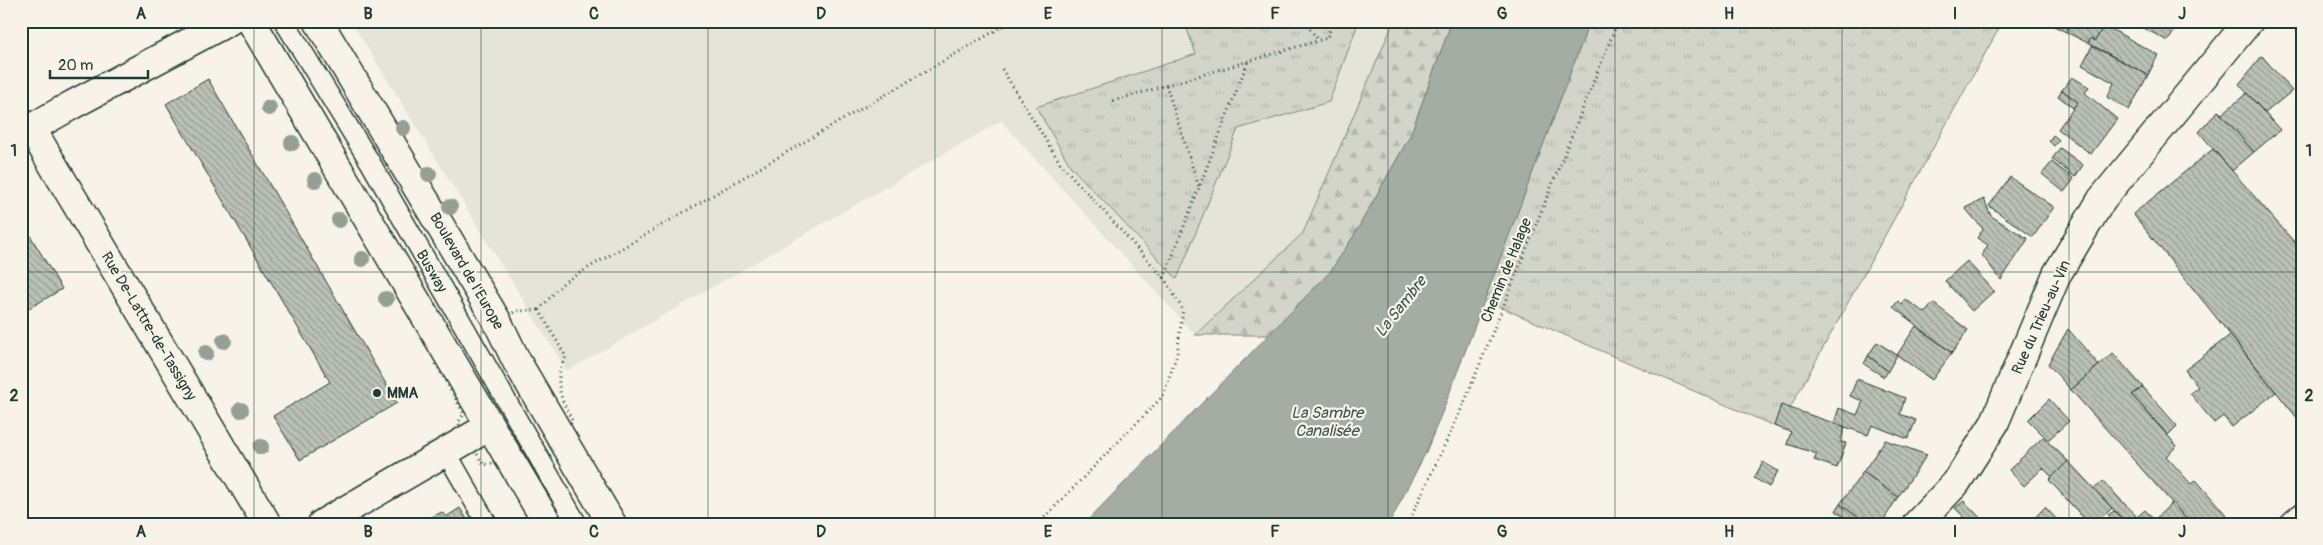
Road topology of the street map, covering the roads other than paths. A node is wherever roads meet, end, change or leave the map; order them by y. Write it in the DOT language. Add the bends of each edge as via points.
graph roads {
  1 [pos="229,21"];
  2 [pos="251,21"];
  3 [pos="284,21"];
  4 [pos="318,21"];
  5 [pos="2249,21"];
  6 [pos="26,131"];
  7 [pos="490,426"];
  8 [pos="446,452"];
  9 [pos="2302,518"];
  10 [pos="267,524"];
  11 [pos="322,524"];
  12 [pos="487,524"];
  13 [pos="548,524"];
  14 [pos="578,524"];
  15 [pos="612,524"];
  16 [pos="1917,524"];
  17 [pos="2295,524"];
  1 -- 6 [label="street"];
  2 -- 7 [label="street"];
  3 -- 14 [label="lane, Busway" via="370,162"];
  4 -- 15 [label="street, Boulevard de l'Europe" via="497,321 517,362"];
  5 -- 16 [label="street, Rue du Trieu-au-Vin" via="2102,199 2057,274 1994,424 1956,483"];
  6 -- 10 [label="street, Rue De-Lattre-de-Tassigny"];
  7 -- 8 [label="street"];
  7 -- 13 [label="street"];
  8 -- 11 [label="street"];
  8 -- 12 [label="lane"];
  9 -- 17 [label="street"];
}
